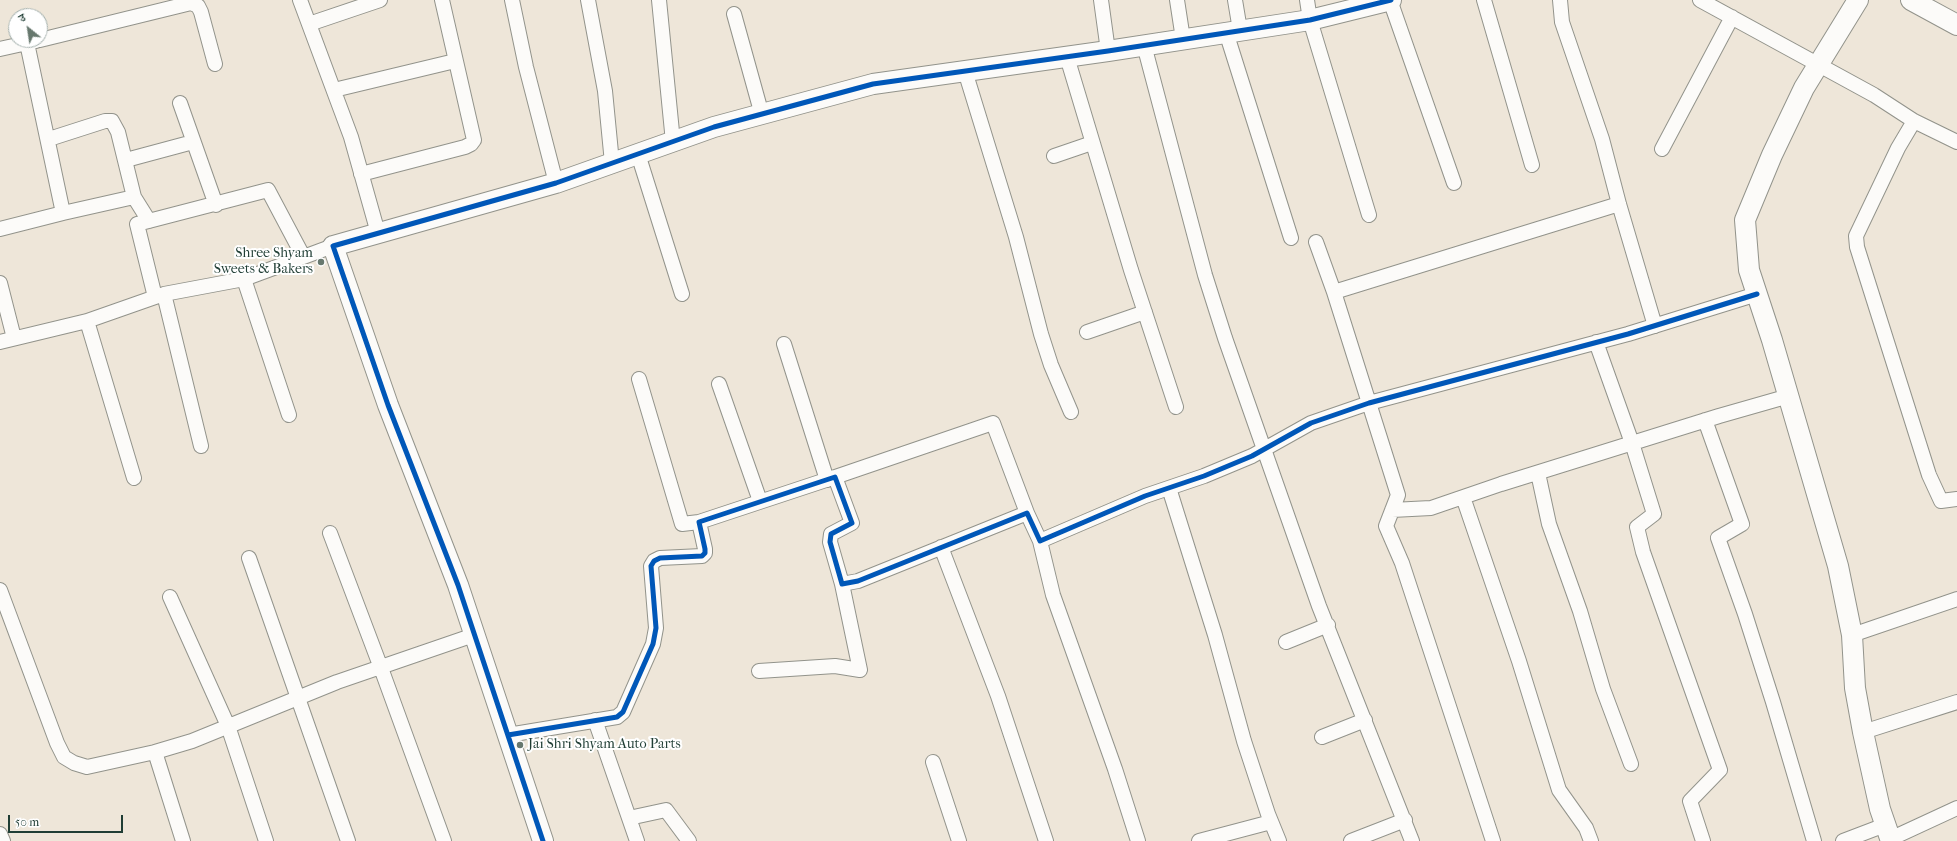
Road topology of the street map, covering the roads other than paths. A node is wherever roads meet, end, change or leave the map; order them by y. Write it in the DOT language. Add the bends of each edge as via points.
graph roads {
  1 [pos="300,0"];
  2 [pos="380,0"];
  3 [pos="442,0"];
  4 [pos="512,0"];
  5 [pos="588,0"];
  6 [pos="659,0"];
  7 [pos="1101,0"];
  8 [pos="1177,0"];
  9 [pos="1235,0"];
  10 [pos="1307,0"];
  11 [pos="1391,0"];
  12 [pos="1484,0"];
  13 [pos="1560,0"];
  14 [pos="1700,0"];
  15 [pos="1858,0"];
  16 [pos="1911,0"];
  17 [pos="734,14"];
  18 [pos="1732,17"];
  19 [pos="1310,20"];
  20 [pos="309,24"];
  21 [pos="1957,25"];
  22 [pos="1233,31"];
  23 [pos="48,38"];
  24 [pos="1184,39"];
  25 [pos="1144,45"];
  26 [pos="36,48"];
  27 [pos="1108,51"];
  28 [pos="1067,56"];
  29 [pos="455,61"];
  30 [pos="216,64"];
  31 [pos="1818,66"];
  32 [pos="965,71"];
  33 [pos="334,90"];
  34 [pos="180,103"];
  35 [pos="762,115"];
  36 [pos="1914,121"];
  37 [pos="49,139"];
  38 [pos="194,142"];
  39 [pos="673,142"];
  40 [pos="1957,142"];
  41 [pos="1092,143"];
  42 [pos="1662,149"];
  43 [pos="638,154"];
  44 [pos="1054,156"];
  45 [pos="126,160"];
  46 [pos="612,163"];
  47 [pos="1532,165"];
  48 [pos="361,174"];
  49 [pos="556,183"];
  50 [pos="1454,183"];
  51 [pos="134,197"];
  52 [pos="1619,204"];
  53 [pos="216,205"];
  54 [pos="63,213"];
  55 [pos="1369,215"];
  56 [pos="149,221"];
  57 [pos="0,229"];
  58 [pos="378,233"];
  59 [pos="1291,238"];
  60 [pos="1316,242"];
  61 [pos="333,246"];
  62 [pos="303,256"];
  63 [pos="244,279"];
  64 [pos="0,284"];
  65 [pos="1334,292"];
  66 [pos="682,294"];
  67 [pos="1757,294"];
  68 [pos="160,296"];
  69 [pos="1145,312"];
  70 [pos="87,321"];
  71 [pos="1655,326"];
  72 [pos="1087,332"];
  73 [pos="14,338"];
  74 [pos="0,342"];
  75 [pos="1596,342"];
  76 [pos="784,344"];
  77 [pos="639,379"];
  78 [pos="719,384"];
  79 [pos="1789,396"];
  80 [pos="1369,403"];
  81 [pos="1176,407"];
  82 [pos="1071,412"];
  83 [pos="289,415"];
  84 [pos="1705,420"];
  85 [pos="1632,444"];
  86 [pos="201,446"];
  87 [pos="1264,449"];
  88 [pos="1538,472"];
  89 [pos="134,478"];
  90 [pos="831,479"];
  91 [pos="1169,488"];
  92 [pos="1463,497"];
  93 [pos="1957,499"];
  94 [pos="760,501"];
  95 [pos="1392,510"];
  96 [pos="1027,513"];
  97 [pos="699,522"];
  98 [pos="330,533"];
  99 [pos="1040,541"];
  100 [pos="941,547"];
  101 [pos="249,558"];
  102 [pos="842,584"];
  103 [pos="0,590"];
  104 [pos="170,597"];
  105 [pos="1957,599"];
  106 [pos="1328,625"];
  107 [pos="474,635"];
  108 [pos="1852,635"];
  109 [pos="1286,642"];
  110 [pos="381,668"];
  111 [pos="759,671"];
  112 [pos="299,699"];
  113 [pos="1957,702"];
  114 [pos="596,720"];
  115 [pos="1365,720"];
  116 [pos="228,726"];
  117 [pos="1863,732"];
  118 [pos="508,735"];
  119 [pos="1322,738"];
  120 [pos="155,752"];
  121 [pos="933,762"];
  122 [pos="1631,764"];
  123 [pos="1957,808"];
  124 [pos="629,818"];
  125 [pos="1406,820"];
  126 [pos="1271,822"];
  127 [pos="0,834"];
  128 [pos="1889,835"];
  129 [pos="3,841"];
  130 [pos="183,841"];
  131 [pos="266,841"];
  132 [pos="348,841"];
  133 [pos="444,841"];
  134 [pos="544,841"];
  135 [pos="637,841"];
  136 [pos="688,841"];
  137 [pos="959,841"];
  138 [pos="1046,841"];
  139 [pos="1138,841"];
  140 [pos="1199,841"];
  141 [pos="1279,841"];
  142 [pos="1351,841"];
  143 [pos="1412,841"];
  144 [pos="1494,841"];
  145 [pos="1591,841"];
  146 [pos="1703,841"];
  147 [pos="1814,841"];
  148 [pos="1843,841"];
  1 -- 20 [label="street"];
  2 -- 20 [label="street"];
  3 -- 29 [label="street"];
  4 -- 49 [label="street" via="526,67"];
  5 -- 46 [label="street" via="605,91"];
  6 -- 39 [label="street"];
  7 -- 27 [label="street"];
  8 -- 24 [label="street"];
  9 -- 22 [label="street"];
  10 -- 19 [label="street"];
  11 -- 19 [label="street"];
  11 -- 50 [label="street"];
  12 -- 47 [label="street"];
  13 -- 52 [label="street" via="1562,22 1602,139"];
  14 -- 18 [label="street"];
  15 -- 31 [label="street"];
  16 -- 21 [label="street"];
  17 -- 35 [label="street"];
  18 -- 31 [label="street"];
  18 -- 42 [label="street"];
  19 -- 22 [label="street"];
  19 -- 55 [label="street"];
  20 -- 33 [label="street"];
  22 -- 24 [label="street"];
  22 -- 59 [label="street"];
  23 -- 30 [label="street" via="191,3 198,6 201,12"];
  24 -- 25 [label="street"];
  25 -- 27 [label="street"];
  25 -- 87 [label="street" via="1205,276"];
  26 -- 37 [label="street"];
  27 -- 28 [label="street"];
  28 -- 32 [label="street"];
  28 -- 41 [label="street"];
  29 -- 33 [label="street"];
  29 -- 48 [label="street" via="473,134 472,144"];
  31 -- 36 [label="street" via="1874,95"];
  31 -- 67 [label="street" via="1804,88 1772,155 1745,220 1749,270"];
  32 -- 35 [label="street" via="873,84"];
  32 -- 82 [label="street" via="1016,237 1047,353"];
  33 -- 48 [label="street"];
  34 -- 38 [label="street"];
  35 -- 39 [label="street" via="714,127"];
  36 -- 40 [label="street"];
  36 -- 93 [label="street" via="1898,148 1856,236 1857,247 1929,475 1941,501"];
  37 -- 45 [label="street" via="105,121 112,122 116,125"];
  37 -- 54 [label="street"];
  38 -- 45 [label="street"];
  38 -- 53 [label="street"];
  39 -- 43 [label="street"];
  41 -- 44 [label="street"];
  41 -- 69 [label="street"];
  43 -- 46 [label="street"];
  43 -- 66 [label="street"];
  45 -- 51 [label="street"];
  46 -- 49 [label="street"];
  48 -- 58 [label="street"];
  49 -- 58 [label="street"];
  51 -- 54 [label="street"];
  51 -- 56 [label="street"];
  52 -- 65 [label="street"];
  52 -- 71 [label="street"];
  53 -- 56 [label="street"];
  53 -- 62 [label="street" via="268,190"];
  54 -- 57 [label="street"];
  56 -- 68 [label="street" via="137,224"];
  58 -- 61 [label="street"];
  60 -- 65 [label="street"];
  61 -- 62 [label="street"];
  61 -- 107 [label="street" via="388,405 458,585"];
  62 -- 63 [label="street"];
  63 -- 68 [label="street"];
  63 -- 83 [label="street"];
  64 -- 73 [label="street"];
  65 -- 80 [label="street"];
  67 -- 71 [label="street"];
  67 -- 79 [label="street"];
  68 -- 70 [label="street"];
  68 -- 86 [label="street"];
  69 -- 72 [label="street"];
  69 -- 81 [label="street"];
  70 -- 73 [label="street"];
  70 -- 89 [label="street"];
  71 -- 75 [label="street"];
  73 -- 74 [label="street"];
  75 -- 80 [label="street"];
  75 -- 85 [label="street"];
  76 -- 90 [label="street"];
  77 -- 97 [label="street" via="682,524"];
  78 -- 94 [label="street"];
  79 -- 84 [label="street"];
  79 -- 108 [label="street" via="1838,566"];
  80 -- 87 [label="street" via="1311,423"];
  80 -- 95 [label="street" via="1398,495"];
  84 -- 85 [label="street"];
  84 -- 147 [label="street" via="1742,524 1718,538 1773,702"];
  85 -- 88 [label="street"];
  85 -- 146 [label="street" via="1654,514 1637,527 1643,552 1720,770 1690,801"];
  87 -- 91 [label="street"];
  87 -- 106 [label="street"];
  88 -- 92 [label="street"];
  88 -- 122 [label="street" via="1549,524 1580,610 1603,689"];
  90 -- 94 [label="street"];
  90 -- 96 [label="street" via="993,423"];
  90 -- 102 [label="street" via="852,523 830,537"];
  91 -- 99 [label="street"];
  91 -- 126 [label="street" via="1215,635 1244,741"];
  92 -- 95 [label="street" via="1431,508"];
  92 -- 145 [label="street" via="1559,790 1586,828"];
  94 -- 97 [label="street"];
  95 -- 144 [label="street" via="1386,526 1402,563"];
  96 -- 99 [label="street"];
  96 -- 100 [label="street"];
  97 -- 114 [label="street" via="705,550 702,556 660,558 651,566 656,628 653,644 623,712 617,717"];
  98 -- 110 [label="street"];
  99 -- 139 [label="street" via="1053,595"];
  100 -- 102 [label="street" via="858,581"];
  100 -- 138 [label="street" via="998,696"];
  101 -- 112 [label="street"];
  102 -- 111 [label="street" via="860,670 835,666"];
  103 -- 120 [label="street" via="64,757 88,767"];
  104 -- 116 [label="street"];
  105 -- 108 [label="street"];
  106 -- 109 [label="street"];
  106 -- 115 [label="street"];
  107 -- 110 [label="street"];
  107 -- 118 [label="street"];
  108 -- 117 [label="street" via="1855,688"];
  110 -- 112 [label="street" via="337,682"];
  110 -- 133 [label="street"];
  112 -- 116 [label="street"];
  112 -- 132 [label="street"];
  113 -- 117 [label="street"];
  114 -- 118 [label="street"];
  114 -- 124 [label="street"];
  115 -- 119 [label="street"];
  115 -- 125 [label="street"];
  116 -- 120 [label="street" via="192,741"];
  116 -- 131 [label="street"];
  117 -- 128 [label="street"];
  118 -- 134 [label="street"];
  120 -- 130 [label="street"];
  121 -- 137 [label="street"];
  123 -- 128 [label="street"];
  124 -- 135 [label="street"];
  124 -- 136 [label="street" via="666,810"];
  125 -- 142 [label="street"];
  125 -- 143 [label="street"];
  126 -- 140 [label="street"];
  126 -- 141 [label="street"];
  127 -- 129 [label="street"];
  128 -- 148 [label="street"];
}
